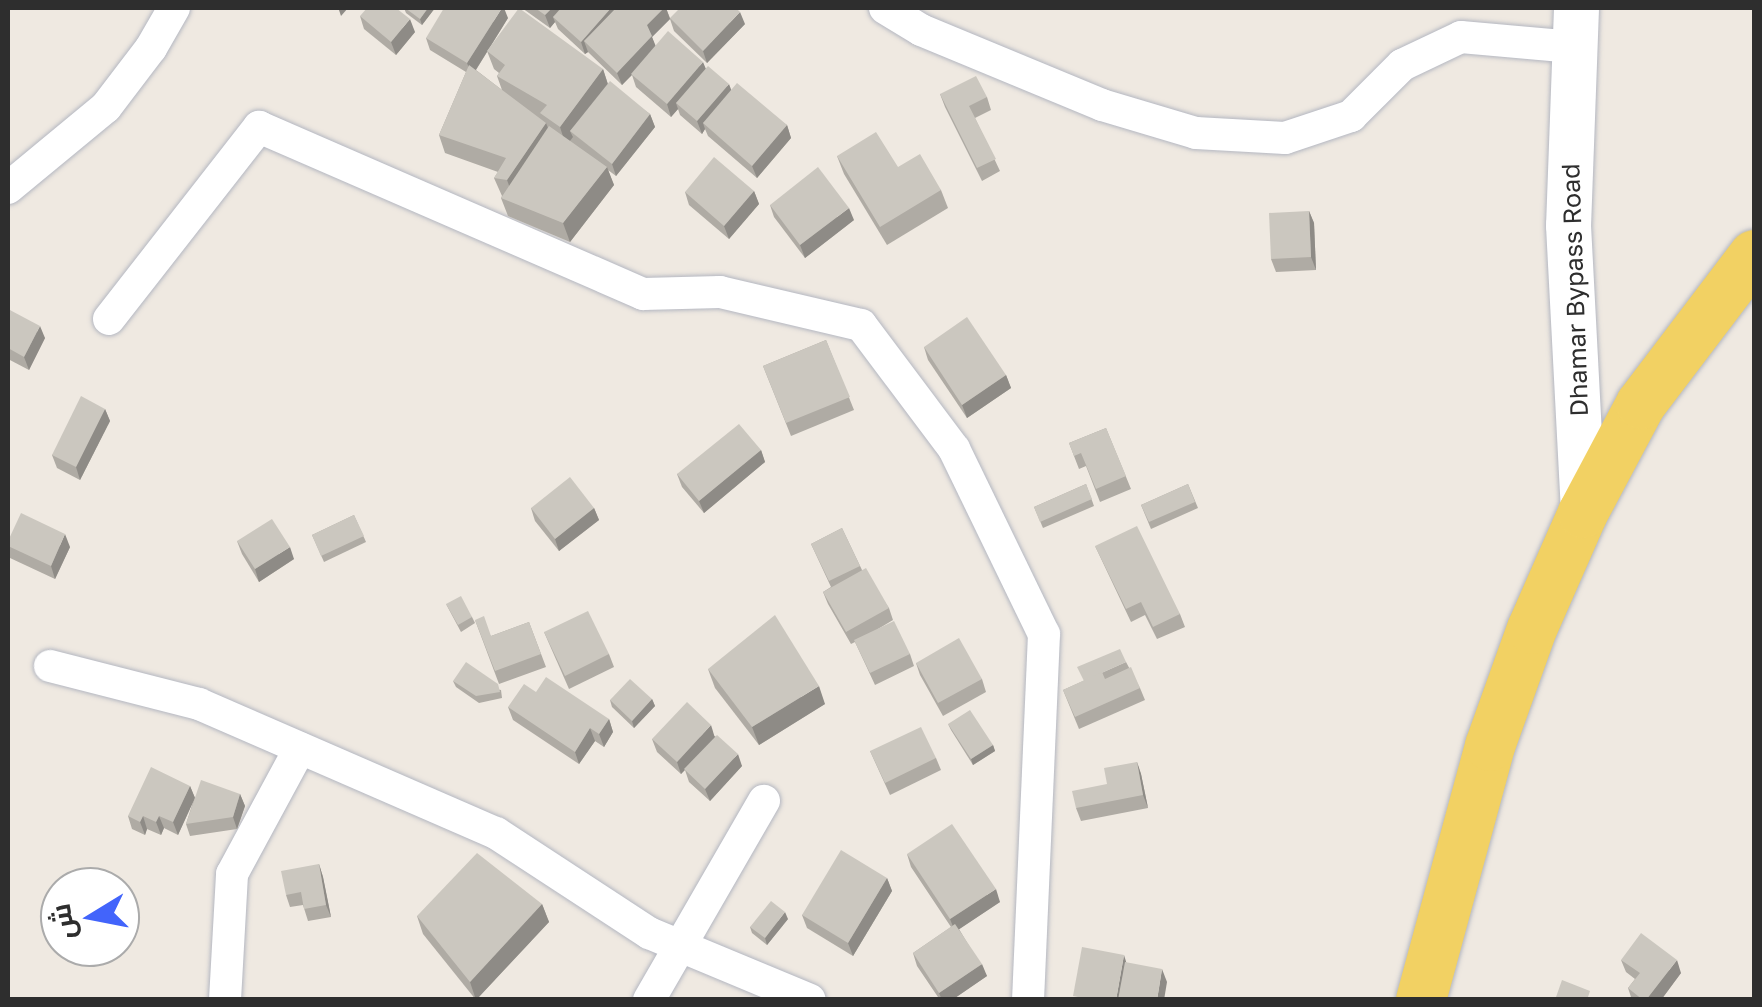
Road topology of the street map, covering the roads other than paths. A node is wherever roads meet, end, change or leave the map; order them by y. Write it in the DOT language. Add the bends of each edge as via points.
graph roads {
  1 [pos="174,8"];
  2 [pos="885,8"];
  3 [pos="1575,27"];
  4 [pos="8,188"];
  5 [pos="1754,255"];
  6 [pos="1737,301"];
  7 [pos="109,319"];
  8 [pos="1583,513"];
  9 [pos="50,666"];
  10 [pos="300,748"];
  11 [pos="764,801"];
  12 [pos="680,946"];
  13 [pos="225,1000"];
  14 [pos="649,1000"];
  15 [pos="810,1000"];
  16 [pos="1028,1000"];
  17 [pos="1421,1000"];
  1 -- 4 [label="street" via="106,107"];
  2 -- 3 [label="street" via="921,30 1102,105 1196,133 1285,138 1351,116 1402,66 1461,37"];
  3 -- 8 [label="main road, Dhamar Bypass Road" via="1568,225"];
  5 -- 6 [label="main road"];
  6 -- 8 [label="main road" via="1640,404"];
  7 -- 16 [label="street" via="259,128 643,294 720,292 861,324 954,449 1044,634"];
  8 -- 17 [label="main road" via="1490,746"];
  9 -- 10 [label="street" via="199,704"];
  10 -- 12 [label="street" via="496,833"];
  10 -- 13 [label="street" via="232,874"];
  11 -- 12 [label="street"];
  12 -- 14 [label="street"];
  12 -- 15 [label="street"];
}
